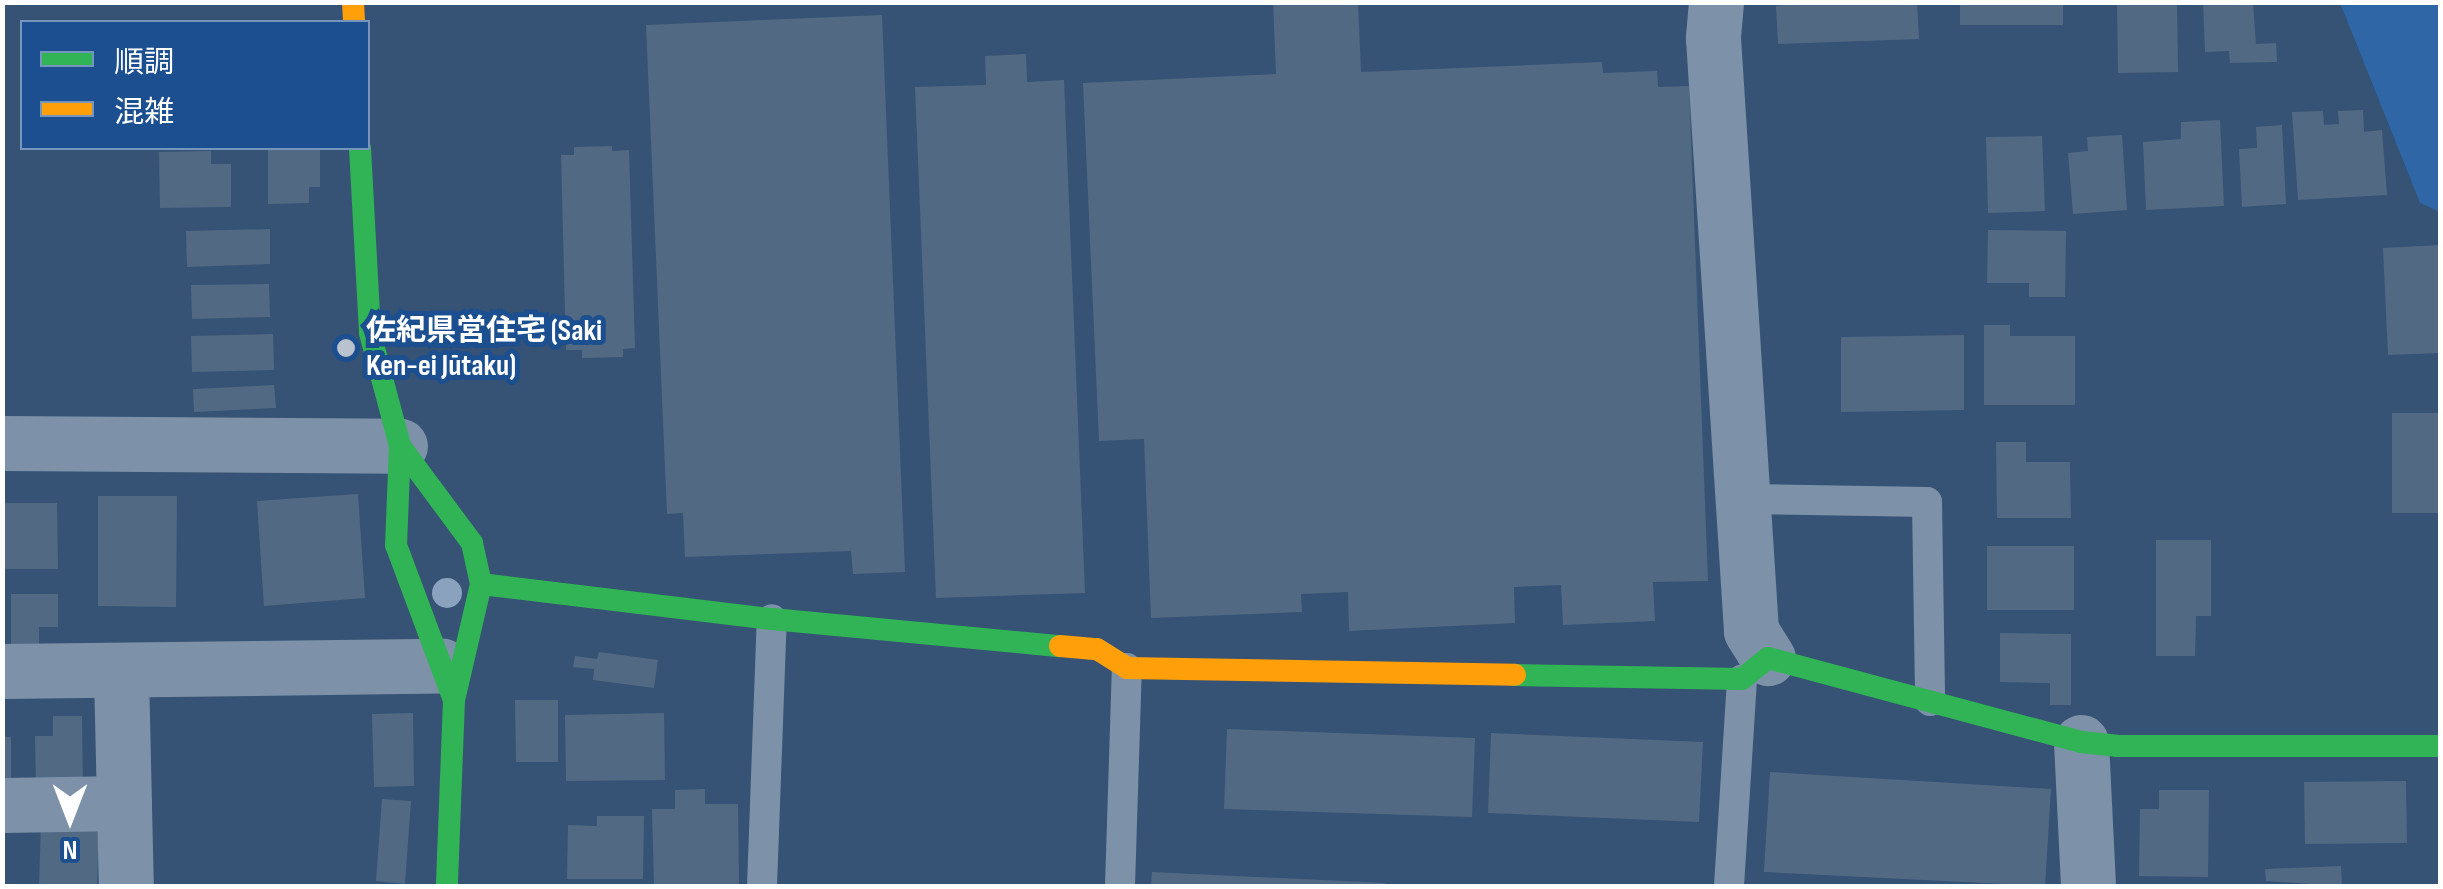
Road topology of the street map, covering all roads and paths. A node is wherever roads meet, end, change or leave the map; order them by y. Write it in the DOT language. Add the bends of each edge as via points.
graph roads {
  1 [pos="1716,2"];
  2 [pos="360,150"];
  3 [pos="2,442"];
  4 [pos="400,446"];
  5 [pos="1743,499"];
  6 [pos="481,584"];
  7 [pos="772,620"];
  8 [pos="1127,668"];
  9 [pos="1755,668"];
  10 [pos="2,671"];
  11 [pos="121,673"];
  12 [pos="448,683"];
  13 [pos="1930,701"];
  14 [pos="2082,742"];
  15 [pos="2440,746"];
  16 [pos="124,803"];
  17 [pos="2,805"];
  18 [pos="126,886"];
  19 [pos="446,886"];
  20 [pos="762,886"];
  21 [pos="1120,886"];
  22 [pos="1729,886"];
  23 [pos="2088,886"];
  1 -- 5 [label="street"];
  2 -- 4 [label="street" via="370,333"];
  3 -- 4 [label="street"];
  4 -- 6 [label="street" via="472,543"];
  4 -- 12 [label="street" via="396,546"];
  5 -- 9 [label="street"];
  5 -- 13 [label="lane" via="1927,502"];
  6 -- 7 [label="street"];
  6 -- 12 [label="street"];
  7 -- 8 [label="street" via="1097,649"];
  7 -- 20 [label="lane"];
  8 -- 9 [label="street"];
  8 -- 21 [label="lane"];
  9 -- 13 [label="street"];
  9 -- 22 [label="lane"];
  10 -- 11 [label="street"];
  11 -- 12 [label="street"];
  11 -- 16 [label="street"];
  12 -- 19 [label="street"];
  13 -- 14 [label="street"];
  14 -- 15 [label="street"];
  14 -- 23 [label="street"];
  16 -- 17 [label="street"];
  16 -- 18 [label="street"];
}
